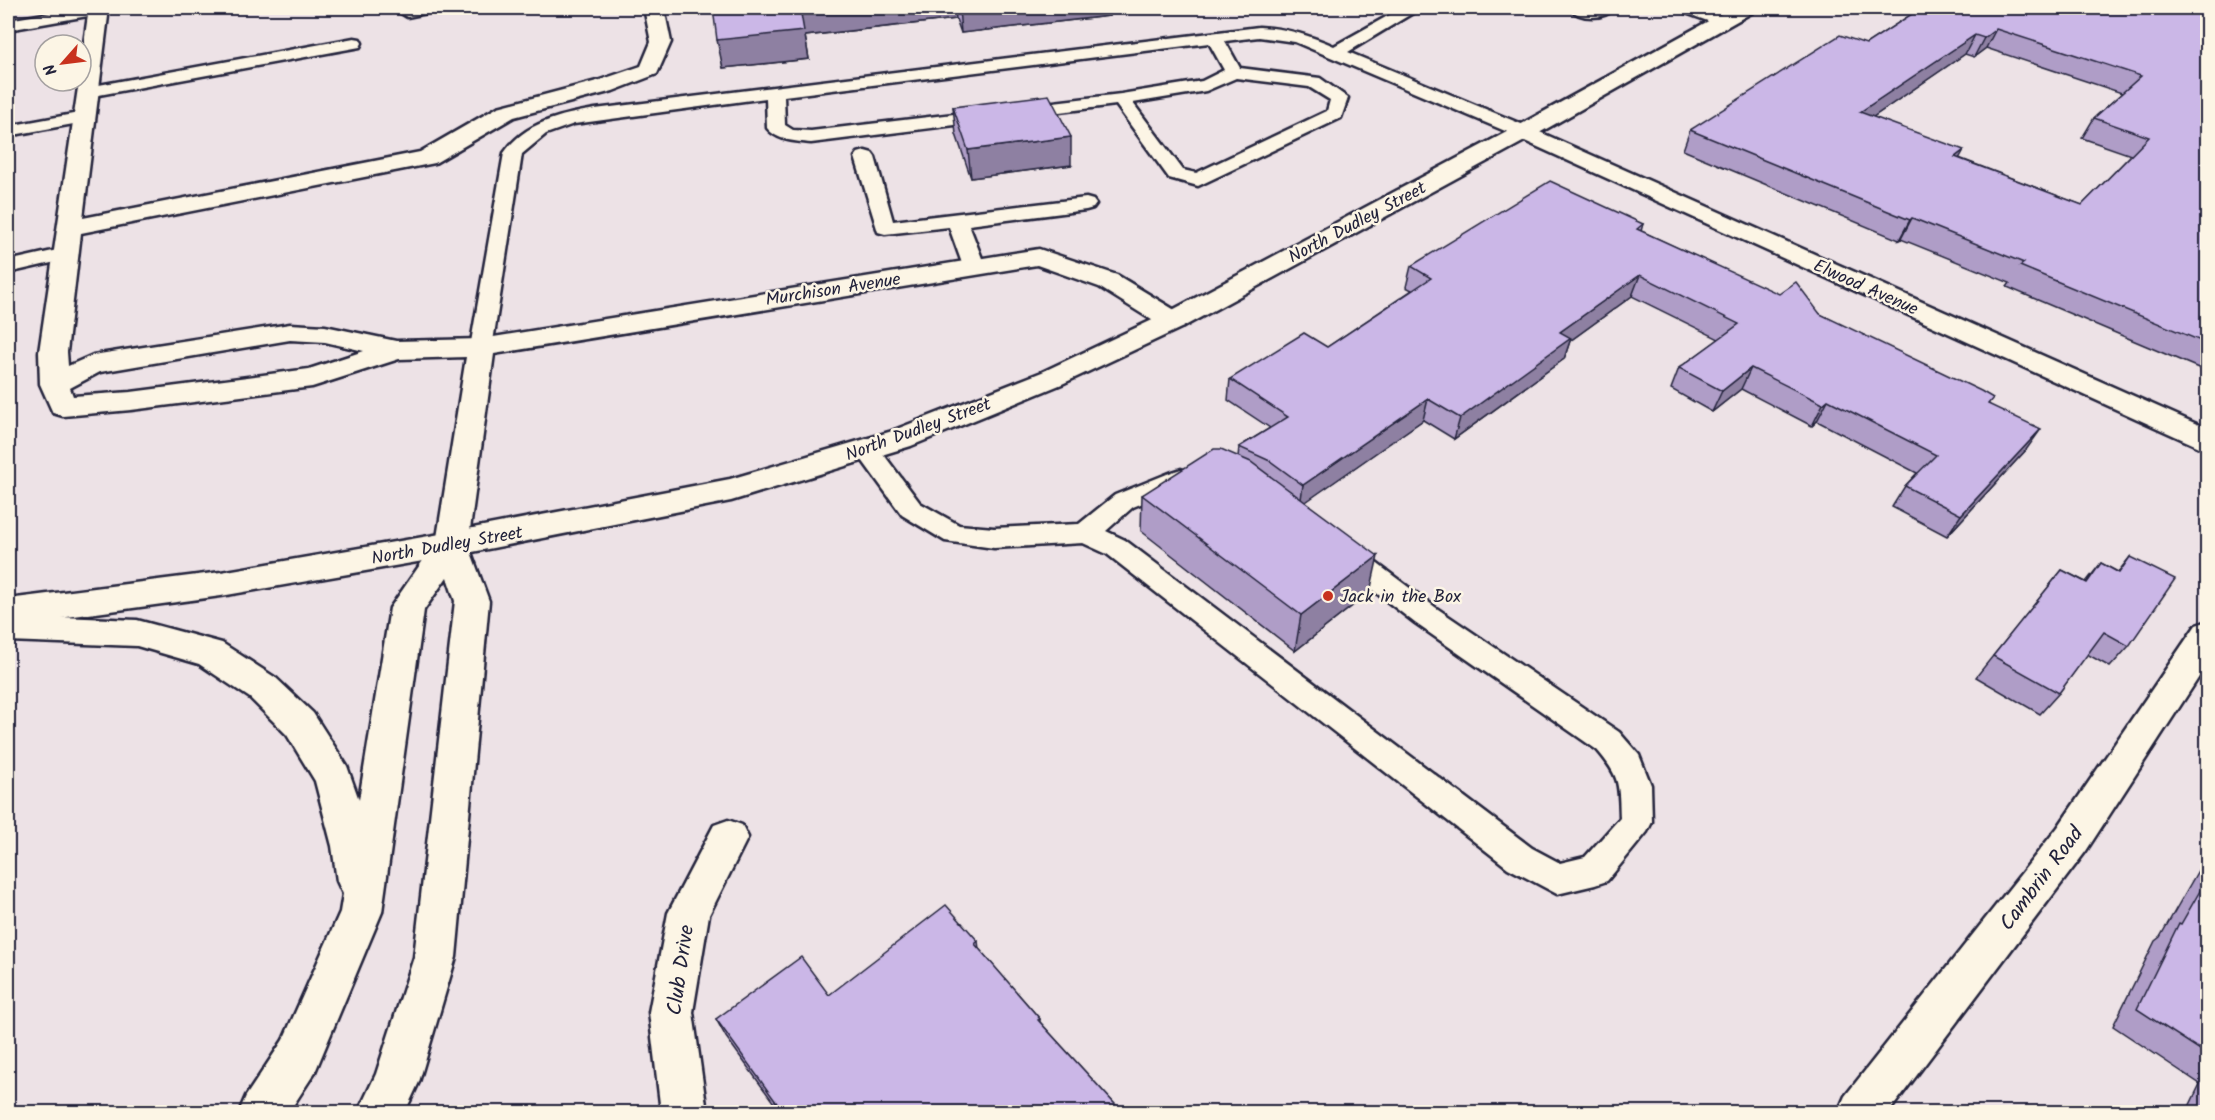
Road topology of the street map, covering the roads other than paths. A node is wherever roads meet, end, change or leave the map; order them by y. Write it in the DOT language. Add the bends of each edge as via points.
graph roads {
  1 [pos="99,8"];
  2 [pos="431,8"];
  3 [pos="654,8"];
  4 [pos="1413,8"];
  5 [pos="1577,8"];
  6 [pos="1606,8"];
  7 [pos="1686,8"];
  8 [pos="1746,8"];
  9 [pos="407,12"];
  10 [pos="1722,21"];
  11 [pos="8,25"];
  12 [pos="1215,38"];
  13 [pos="354,43"];
  14 [pos="1335,52"];
  15 [pos="93,54"];
  16 [pos="1234,72"];
  17 [pos="93,91"];
  18 [pos="88,93"];
  19 [pos="775,93"];
  20 [pos="1121,99"];
  21 [pos="84,117"];
  22 [pos="8,131"];
  23 [pos="1524,132"];
  24 [pos="865,158"];
  25 [pos="1086,204"];
  26 [pos="957,220"];
  27 [pos="70,228"];
  28 [pos="66,254"];
  29 [pos="974,266"];
  30 [pos="8,267"];
  31 [pos="1173,321"];
  32 [pos="252,337"];
  33 [pos="481,348"];
  34 [pos="396,350"];
  35 [pos="54,384"];
  36 [pos="227,389"];
  37 [pos="2208,441"];
  38 [pos="866,449"];
  39 [pos="1211,474"];
  40 [pos="1086,533"];
  41 [pos="1323,538"];
  42 [pos="452,544"];
  43 [pos="8,612"];
  44 [pos="8,628"];
  45 [pos="2208,634"];
  46 [pos="728,837"];
  47 [pos="361,912"];
  48 [pos="262,1113"];
  49 [pos="381,1113"];
  50 [pos="684,1113"];
  51 [pos="1861,1113"];
  1 -- 11 [label="lane"];
  1 -- 15 [label="main road"];
  2 -- 9 [label="lane"];
  3 -- 27 [label="main road" via="661,42 650,70 506,112 427,158"];
  4 -- 14 [label="lane"];
  5 -- 6 [label="lane" via="1591,13"];
  7 -- 10 [label="lane"];
  8 -- 10 [label="main road, North Dudley Street"];
  10 -- 23 [label="main road, North Dudley Street"];
  12 -- 14 [label="lane" via="1280,33"];
  12 -- 16 [label="lane"];
  12 -- 19 [label="lane"];
  13 -- 17 [label="lane"];
  14 -- 23 [label="lane"];
  16 -- 20 [label="lane" via="1206,86"];
  16 -- 20 [label="lane" via="1314,82 1339,98 1335,114 1198,180 1176,174"];
  18 -- 21 [label="main road"];
  19 -- 20 [label="lane" via="776,128 789,135 811,137"];
  19 -- 33 [label="lane" via="595,114 563,120 523,139 513,153"];
  21 -- 22 [label="lane"];
  21 -- 27 [label="main road"];
  23 -- 31 [label="main road, North Dudley Street"];
  23 -- 37 [label="main road, Elwood Avenue"];
  24 -- 26 [label="lane" via="885,228"];
  25 -- 26 [label="lane"];
  26 -- 29 [label="lane"];
  27 -- 28 [label="main road"];
  28 -- 30 [label="lane"];
  28 -- 35 [label="main road" via="53,352"];
  29 -- 31 [label="main road, Murchison Avenue" via="1039,257 1108,281"];
  29 -- 33 [label="main road, Murchison Avenue"];
  31 -- 38 [label="main road, North Dudley Street" via="1052,378"];
  32 -- 34 [label="main road" via="290,332 325,334"];
  32 -- 35 [label="main road" via="93,364"];
  32 -- 36 [label="main road"];
  33 -- 34 [label="main road, Murchison Avenue"];
  33 -- 42 [label="main road"];
  34 -- 36 [label="main road" via="312,378"];
  35 -- 36 [label="main road" via="63,406"];
  38 -- 40 [label="lane" via="911,509 954,534 994,538"];
  38 -- 42 [label="main road, North Dudley Street" via="731,490"];
  39 -- 40 [label="lane" via="1191,474 1124,501"];
  40 -- 41 [label="lane" via="1116,547 1520,858 1557,879 1595,870 1636,822 1635,784 1628,764 1608,741 1425,615"];
  42 -- 43 [label="main road, North Dudley Street" via="221,584"];
  42 -- 47 [label="main road" via="407,608"];
  42 -- 49 [label="main road" via="472,601 435,957 396,1082"];
  44 -- 47 [label="main road" via="137,633 210,653 262,688 300,724 333,777 352,846"];
  45 -- 51 [label="main road, Cambrin Road" via="2072,839"];
  46 -- 50 [label="main road, Club Drive" via="688,913 671,1012"];
  47 -- 48 [label="main road" via="299,1056"];
}
